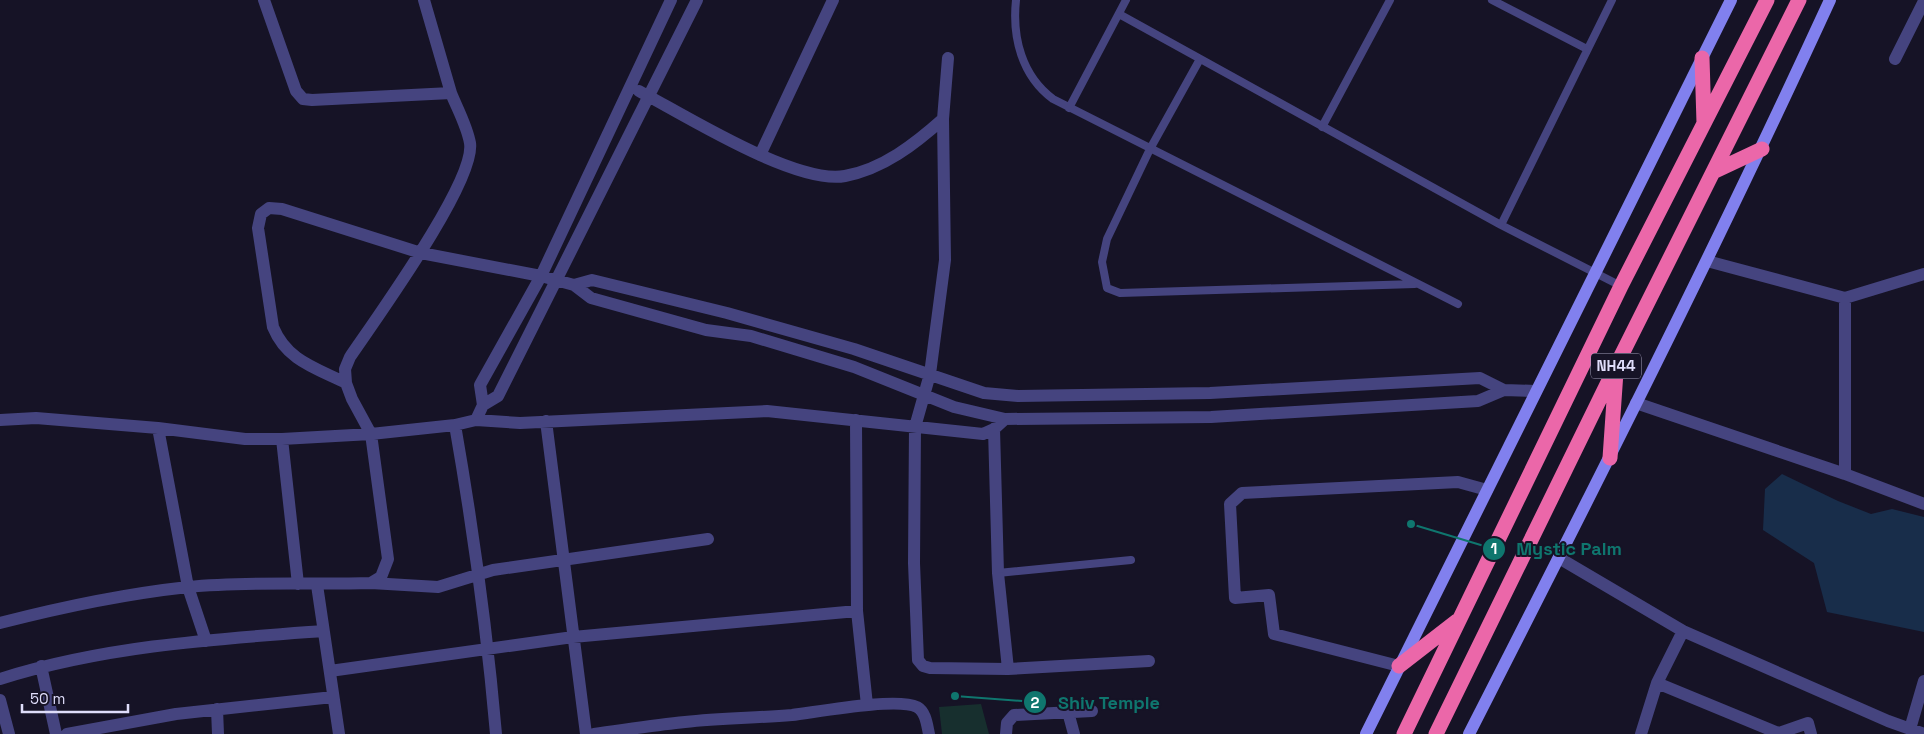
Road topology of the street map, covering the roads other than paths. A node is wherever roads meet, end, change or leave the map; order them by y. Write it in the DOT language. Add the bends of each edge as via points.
graph roads {
  1 [pos="264,0"];
  2 [pos="424,0"];
  3 [pos="671,0"];
  4 [pos="696,0"];
  5 [pos="833,0"];
  6 [pos="1016,0"];
  7 [pos="1126,0"];
  8 [pos="1390,0"];
  9 [pos="1492,0"];
  10 [pos="1612,0"];
  11 [pos="1732,0"];
  12 [pos="1768,0"];
  13 [pos="1799,0"];
  14 [pos="1830,0"];
  15 [pos="1924,1"];
  16 [pos="1118,14"];
  17 [pos="1587,49"];
  18 [pos="948,58"];
  19 [pos="1702,58"];
  20 [pos="1200,59"];
  21 [pos="1895,59"];
  22 [pos="630,86"];
  23 [pos="451,93"];
  24 [pos="647,95"];
  25 [pos="1069,108"];
  26 [pos="943,119"];
  27 [pos="1704,124"];
  28 [pos="1322,126"];
  29 [pos="1150,149"];
  30 [pos="1762,149"];
  31 [pos="760,155"];
  32 [pos="1713,172"];
  33 [pos="1501,226"];
  34 [pos="421,253"];
  35 [pos="1707,261"];
  36 [pos="1595,272"];
  37 [pos="1924,274"];
  38 [pos="541,276"];
  39 [pos="557,281"];
  40 [pos="1418,284"];
  41 [pos="574,285"];
  42 [pos="1621,286"];
  43 [pos="1845,298"];
  44 [pos="1458,304"];
  45 [pos="694,306"];
  46 [pos="692,326"];
  47 [pos="1616,366"];
  48 [pos="930,374"];
  49 [pos="1396,382"];
  50 [pos="346,383"];
  51 [pos="1504,390"];
  52 [pos="1536,391"];
  53 [pos="924,394"];
  54 [pos="1132,394"];
  55 [pos="1636,404"];
  56 [pos="484,405"];
  57 [pos="1397,406"];
  58 [pos="1131,418"];
  59 [pos="1005,419"];
  60 [pos="0,420"];
  61 [pos="476,420"];
  62 [pos="856,420"];
  63 [pos="546,421"];
  64 [pos="455,425"];
  65 [pos="915,427"];
  66 [pos="158,428"];
  67 [pos="994,430"];
  68 [pos="371,434"];
  69 [pos="282,440"];
  70 [pos="1610,458"];
  71 [pos="1845,474"];
  72 [pos="1487,490"];
  73 [pos="1924,504"];
  74 [pos="708,538"];
  75 [pos="1559,558"];
  76 [pos="562,559"];
  77 [pos="1131,560"];
  78 [pos="477,573"];
  79 [pos="998,573"];
  80 [pos="371,583"];
  81 [pos="298,584"];
  82 [pos="317,585"];
  83 [pos="188,587"];
  84 [pos="857,611"];
  85 [pos="1460,618"];
  86 [pos="0,623"];
  87 [pos="323,631"];
  88 [pos="1683,631"];
  89 [pos="573,638"];
  90 [pos="206,641"];
  91 [pos="489,650"];
  92 [pos="1150,661"];
  93 [pos="41,666"];
  94 [pos="1399,666"];
  95 [pos="1008,669"];
  96 [pos="330,672"];
  97 [pos="0,679"];
  98 [pos="1924,681"];
  99 [pos="1657,682"];
  100 [pos="333,697"];
  101 [pos="0,700"];
  102 [pos="868,705"];
  103 [pos="217,710"];
  104 [pos="1092,711"];
  105 [pos="1068,712"];
  106 [pos="1910,728"];
  107 [pos="10,734"];
  108 [pos="56,734"];
  109 [pos="67,734"];
  110 [pos="218,734"];
  111 [pos="338,734"];
  112 [pos="496,734"];
  113 [pos="586,734"];
  114 [pos="594,734"];
  115 [pos="929,734"];
  116 [pos="1006,734"];
  117 [pos="1074,734"];
  118 [pos="1366,734"];
  119 [pos="1404,734"];
  120 [pos="1436,734"];
  121 [pos="1469,734"];
  122 [pos="1641,734"];
  123 [pos="1777,734"];
  124 [pos="1811,734"];
  125 [pos="1924,734"];
  1 -- 23 [label="street" via="296,91 302,99"];
  2 -- 23 [label="street"];
  3 -- 22 [label="street"];
  4 -- 24 [label="street"];
  5 -- 31 [label="street"];
  6 -- 25 [label="lane" via="1015,28 1026,69 1042,91"];
  7 -- 16 [label="lane"];
  8 -- 28 [label="lane"];
  9 -- 17 [label="lane"];
  10 -- 17 [label="lane"];
  11 -- 19 [label="street"];
  12 -- 27 [label="highway, NH44"];
  13 -- 32 [label="highway, NH44"];
  14 -- 30 [label="street"];
  15 -- 21 [label="street"];
  16 -- 20 [label="lane"];
  16 -- 25 [label="lane"];
  17 -- 33 [label="lane"];
  18 -- 26 [label="street"];
  19 -- 27 [label="highway"];
  19 -- 36 [label="street"];
  20 -- 28 [label="lane"];
  20 -- 29 [label="lane"];
  22 -- 24 [label="street"];
  22 -- 38 [label="street"];
  23 -- 34 [label="street" via="470,143 468,165"];
  24 -- 31 [label="street"];
  24 -- 39 [label="street"];
  25 -- 29 [label="lane"];
  26 -- 31 [label="street" via="899,153 874,167 844,176 820,176"];
  26 -- 48 [label="street" via="946,260"];
  27 -- 42 [label="highway, NH44"];
  28 -- 33 [label="lane"];
  29 -- 40 [label="lane"];
  29 -- 40 [label="lane" via="1103,250 1104,281 1110,290 1120,293"];
  30 -- 32 [label="highway"];
  30 -- 35 [label="street"];
  32 -- 47 [label="highway, NH44"];
  33 -- 36 [label="lane"];
  34 -- 38 [label="street"];
  34 -- 50 [label="street" via="350,357 345,369"];
  34 -- 50 [label="street" via="282,209 269,208 261,214 258,228 273,327 279,342 300,361"];
  35 -- 43 [label="street"];
  35 -- 55 [label="street"];
  36 -- 42 [label="lane"];
  36 -- 52 [label="street"];
  37 -- 43 [label="street"];
  38 -- 39 [label="street"];
  38 -- 56 [label="street" via="480,385"];
  39 -- 41 [label="street"];
  39 -- 56 [label="street" via="498,396"];
  40 -- 44 [label="lane"];
  41 -- 45 [label="street" via="592,280"];
  41 -- 46 [label="street" via="591,298"];
  42 -- 85 [label="highway, NH44"];
  43 -- 71 [label="street"];
  45 -- 46 [label="street"];
  45 -- 48 [label="street" via="845,346"];
  46 -- 53 [label="street" via="760,339 854,367"];
  47 -- 70 [label="highway"];
  47 -- 120 [label="highway, NH44"];
  48 -- 53 [label="street"];
  48 -- 54 [label="street" via="984,392 1018,396"];
  49 -- 51 [label="street" via="1480,378"];
  49 -- 54 [label="street" via="1210,393"];
  49 -- 57 [label="street"];
  50 -- 68 [label="street"];
  51 -- 52 [label="street"];
  51 -- 57 [label="street" via="1478,401"];
  52 -- 72 [label="street"];
  53 -- 59 [label="street" via="954,406"];
  53 -- 65 [label="street"];
  54 -- 58 [label="street"];
  55 -- 70 [label="street"];
  55 -- 71 [label="street"];
  56 -- 61 [label="street"];
  57 -- 58 [label="street"];
  58 -- 59 [label="street"];
  59 -- 67 [label="street"];
  60 -- 66 [label="street" via="36,418"];
  61 -- 63 [label="street"];
  61 -- 64 [label="street"];
  62 -- 63 [label="street" via="767,411"];
  62 -- 65 [label="street"];
  62 -- 84 [label="street"];
  63 -- 76 [label="street"];
  64 -- 68 [label="street"];
  64 -- 78 [label="street"];
  65 -- 67 [label="street" via="983,434"];
  65 -- 95 [label="street" via="914,564 918,660 930,668"];
  66 -- 69 [label="street"];
  66 -- 83 [label="street"];
  67 -- 79 [label="street"];
  68 -- 69 [label="street"];
  68 -- 80 [label="street" via="388,559 381,577"];
  69 -- 81 [label="street"];
  70 -- 75 [label="street"];
  71 -- 73 [label="street"];
  72 -- 94 [label="street"];
  72 -- 94 [label="street" via="1458,482 1242,493 1230,504 1234,598 1270,595 1274,634"];
  74 -- 76 [label="street"];
  75 -- 88 [label="street"];
  75 -- 121 [label="street"];
  76 -- 78 [label="street"];
  76 -- 89 [label="street"];
  77 -- 79 [label="lane"];
  78 -- 80 [label="street" via="438,587"];
  78 -- 91 [label="street"];
  79 -- 95 [label="street"];
  80 -- 82 [label="street"];
  81 -- 82 [label="street"];
  81 -- 83 [label="street"];
  82 -- 87 [label="street"];
  83 -- 86 [label="street" via="65,606"];
  83 -- 90 [label="street"];
  84 -- 89 [label="street"];
  84 -- 102 [label="street"];
  85 -- 94 [label="highway"];
  85 -- 119 [label="highway, NH44"];
  87 -- 90 [label="street"];
  87 -- 96 [label="street"];
  88 -- 99 [label="street"];
  88 -- 106 [label="street"];
  89 -- 91 [label="street"];
  89 -- 113 [label="street"];
  90 -- 93 [label="street" via="104,653"];
  91 -- 96 [label="street"];
  91 -- 112 [label="street"];
  92 -- 95 [label="street"];
  93 -- 97 [label="street"];
  93 -- 108 [label="street"];
  94 -- 118 [label="street"];
  96 -- 100 [label="street"];
  98 -- 106 [label="street"];
  99 -- 122 [label="street"];
  99 -- 123 [label="street"];
  100 -- 103 [label="street"];
  100 -- 111 [label="street"];
  101 -- 107 [label="street"];
  102 -- 114 [label="street"];
  102 -- 115 [label="street" via="916,707 926,719"];
  103 -- 109 [label="street" via="176,714"];
  103 -- 110 [label="street"];
  104 -- 105 [label="street"];
  105 -- 116 [label="street" via="1014,715 1008,722"];
  105 -- 117 [label="street"];
  106 -- 125 [label="street"];
  123 -- 124 [label="street" via="1808,723"];
}
